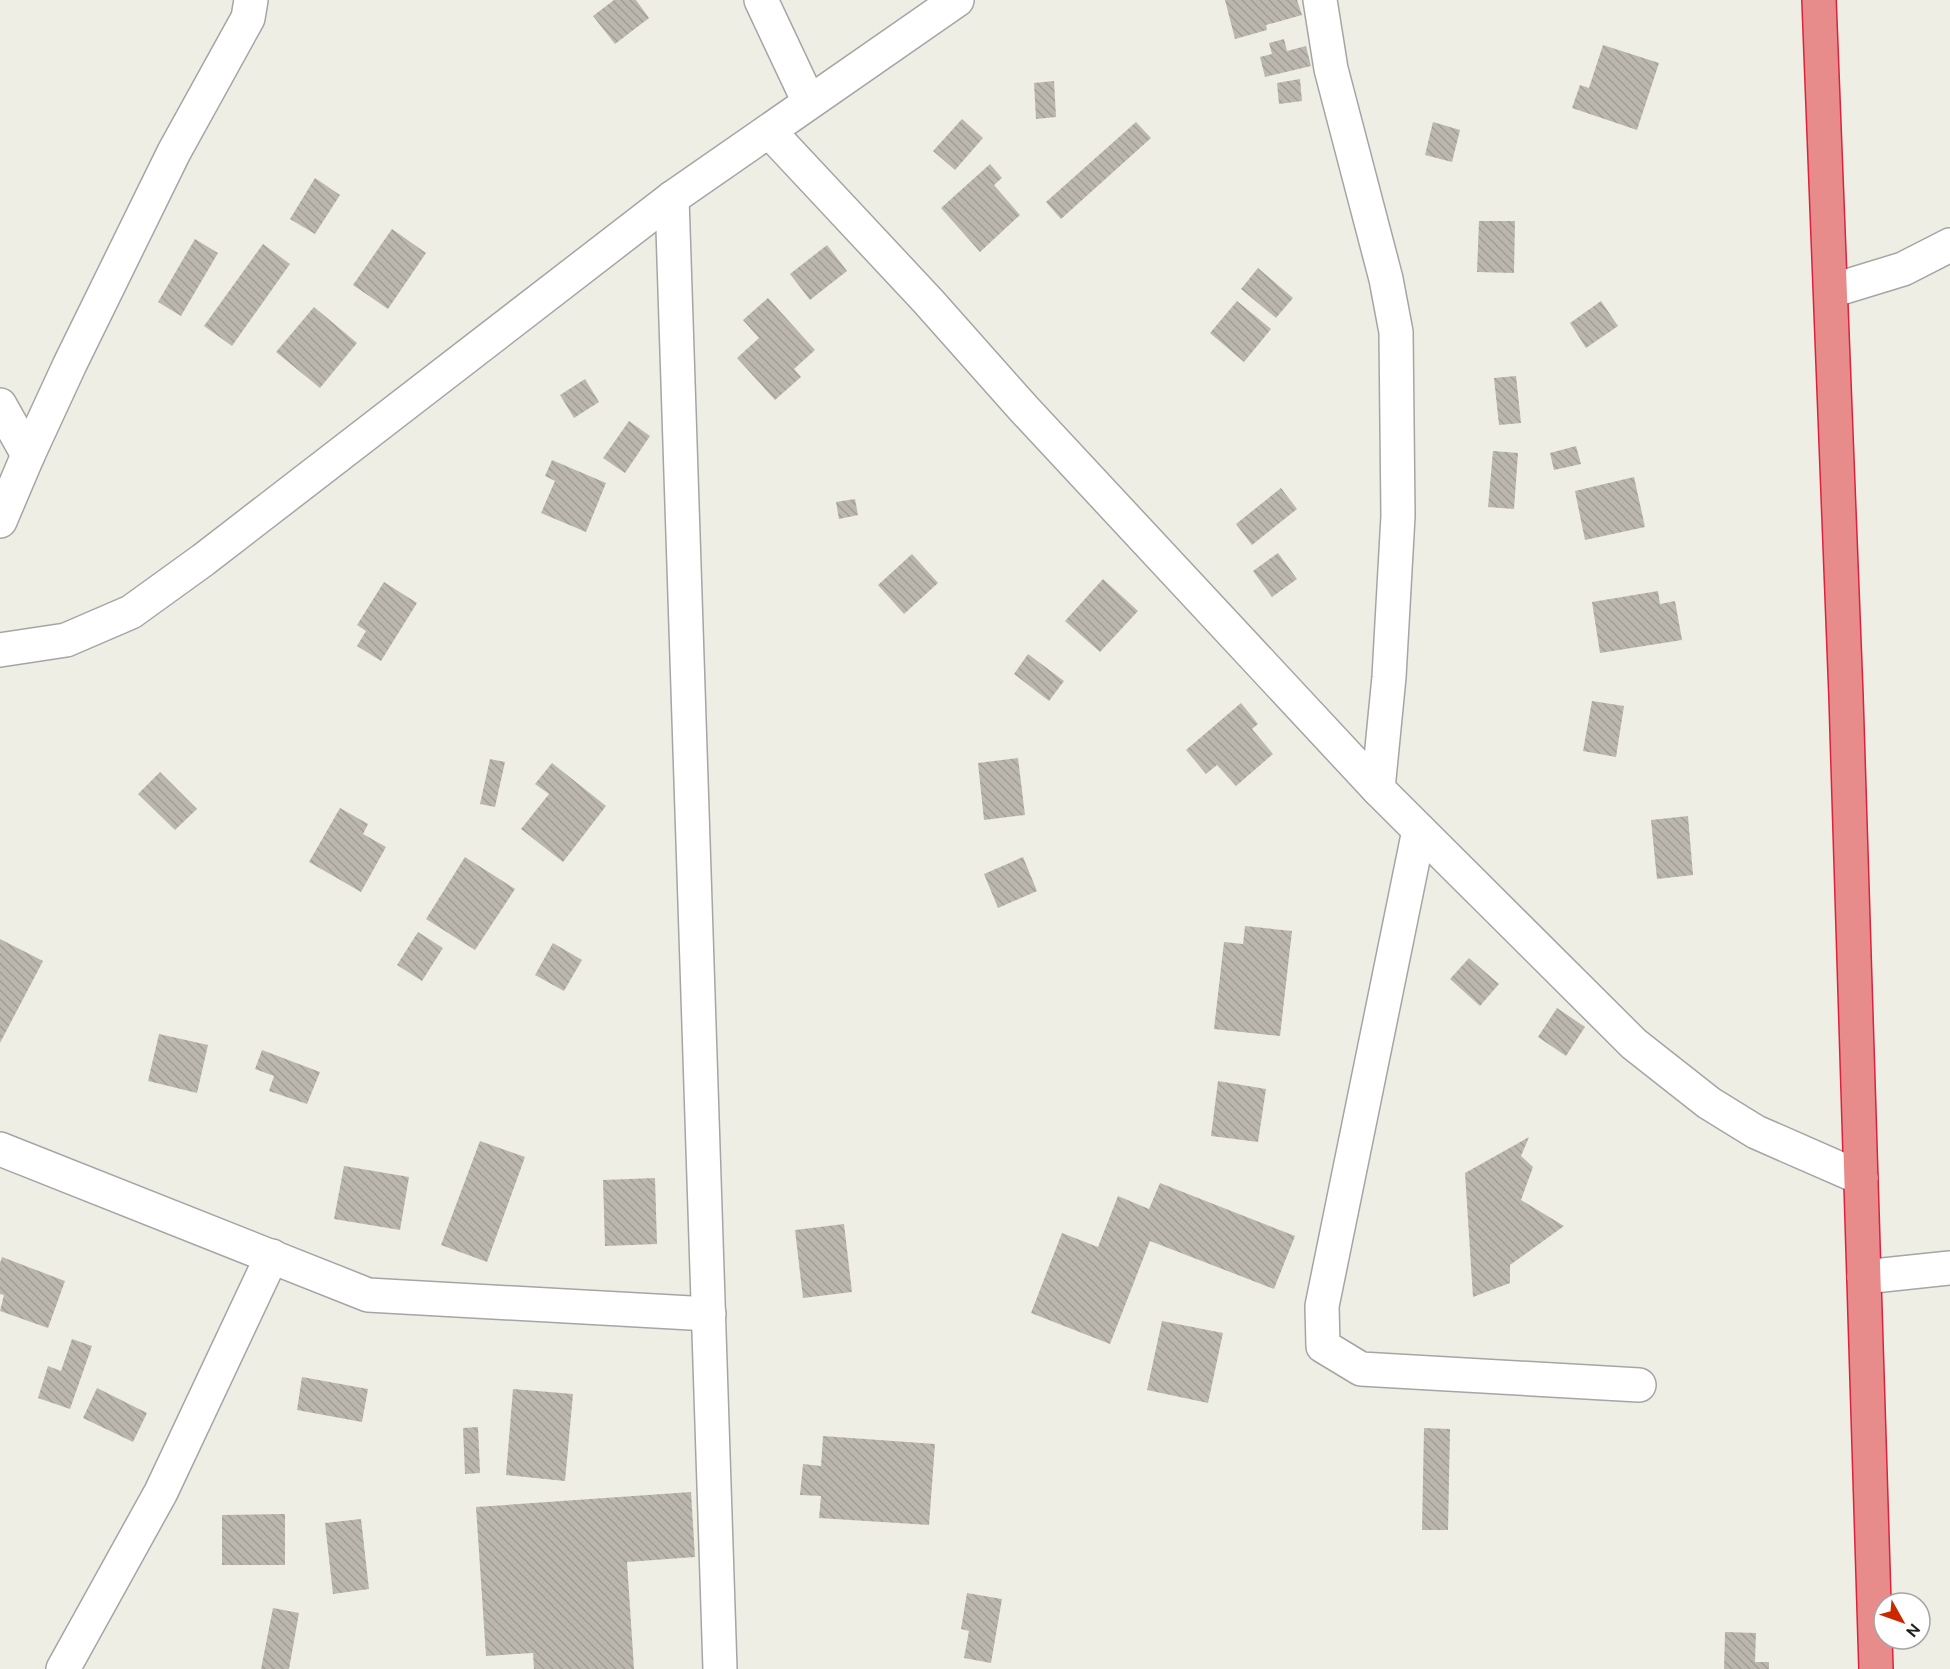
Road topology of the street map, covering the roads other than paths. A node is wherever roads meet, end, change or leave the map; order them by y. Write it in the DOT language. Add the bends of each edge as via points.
graph roads {
  1 [pos="251,0"];
  2 [pos="761,0"];
  3 [pos="957,0"];
  4 [pos="1320,0"];
  5 [pos="1820,0"];
  6 [pos="809,102"];
  7 [pos="770,131"];
  8 [pos="672,198"];
  9 [pos="1950,244"];
  10 [pos="1831,291"];
  11 [pos="0,405"];
  12 [pos="28,455"];
  13 [pos="0,520"];
  14 [pos="0,650"];
  15 [pos="1378,789"];
  16 [pos="1419,830"];
  17 [pos="0,1149"];
  18 [pos="1861,1178"];
  19 [pos="272,1256"];
  20 [pos="1950,1268"];
  21 [pos="1864,1277"];
  22 [pos="710,1314"];
  23 [pos="1639,1385"];
  24 [pos="728,1664"];
  25 [pos="63,1669"];
  26 [pos="1876,1669"];
  1 -- 12 [label="street" via="248,18 174,152"];
  2 -- 6 [label="street"];
  3 -- 6 [label="street"];
  4 -- 15 [label="street" via="1331,69 1386,279 1396,332 1398,516"];
  5 -- 10 [label="highway"];
  6 -- 7 [label="street"];
  7 -- 8 [label="street"];
  7 -- 15 [label="street"];
  8 -- 14 [label="street" via="131,612 66,640"];
  8 -- 22 [label="street"];
  9 -- 10 [label="street" via="1903,269"];
  10 -- 18 [label="highway"];
  11 -- 12 [label="street"];
  12 -- 13 [label="street"];
  15 -- 16 [label="street"];
  16 -- 18 [label="street" via="1634,1044 1700,1096 1756,1132"];
  16 -- 23 [label="street" via="1322,1306 1323,1346 1361,1369"];
  17 -- 19 [label="street"];
  18 -- 21 [label="highway"];
  19 -- 22 [label="street" via="368,1295"];
  19 -- 25 [label="street" via="161,1492"];
  20 -- 21 [label="street"];
  21 -- 26 [label="highway"];
  22 -- 24 [label="street"];
}
